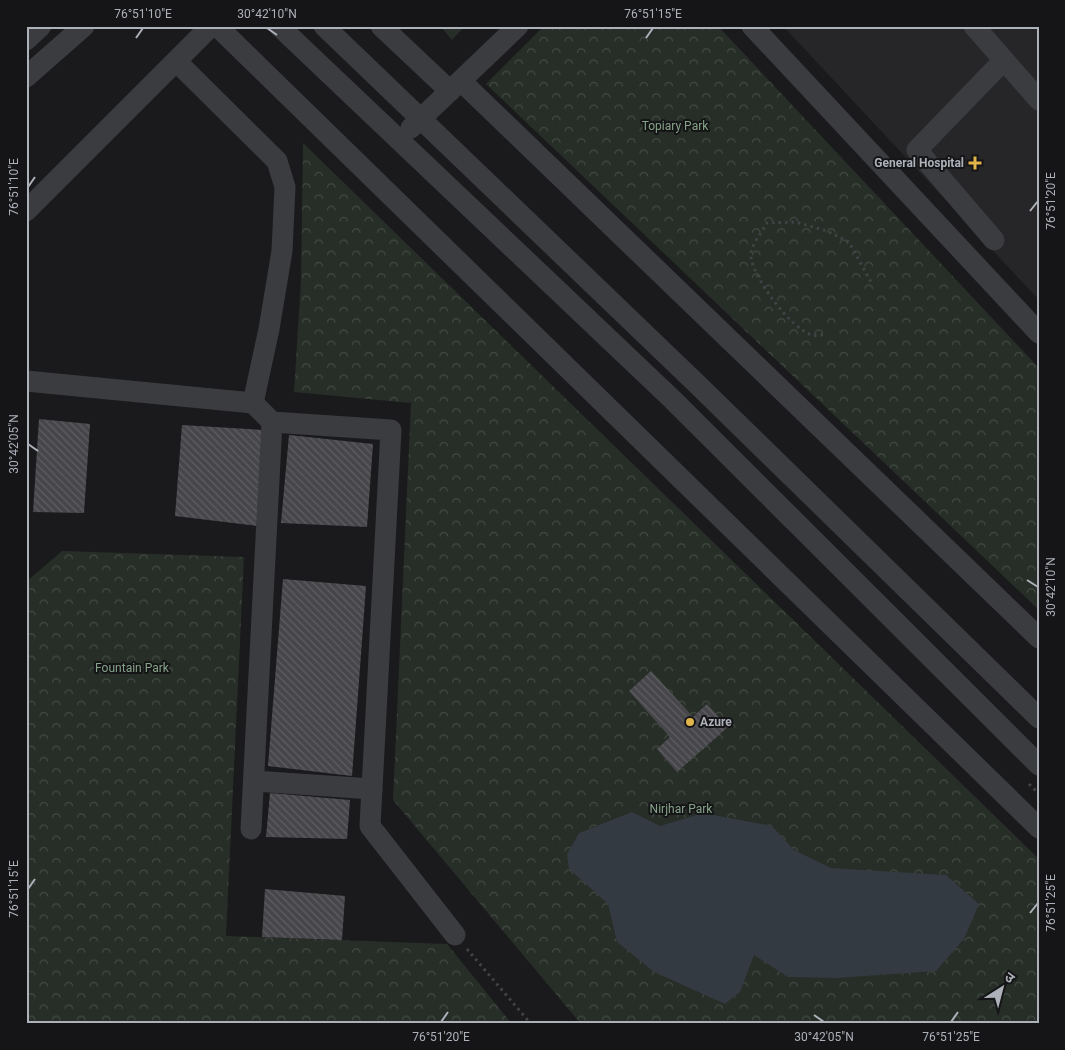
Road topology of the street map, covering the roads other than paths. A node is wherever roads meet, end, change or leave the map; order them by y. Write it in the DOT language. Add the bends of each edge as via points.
graph roads {
  1 [pos="41,26"];
  2 [pos="84,26"];
  3 [pos="211,26"];
  4 [pos="216,26"];
  5 [pos="279,26"];
  6 [pos="324,26"];
  7 [pos="380,26"];
  8 [pos="518,26"];
  9 [pos="752,26"];
  10 [pos="974,26"];
  11 [pos="26,40"];
  12 [pos="1004,60"];
  13 [pos="176,62"];
  14 [pos="26,76"];
  15 [pos="455,86"];
  16 [pos="1039,100"];
  17 [pos="420,119"];
  18 [pos="398,140"];
  19 [pos="26,211"];
  20 [pos="994,240"];
  21 [pos="1039,333"];
  22 [pos="26,382"];
  23 [pos="253,403"];
  24 [pos="272,422"];
  25 [pos="1039,638"];
  26 [pos="1039,718"];
  27 [pos="1032,773"];
  28 [pos="254,781"];
  29 [pos="372,789"];
  30 [pos="1039,828"];
  31 [pos="251,829"];
  32 [pos="455,936"];
  1 -- 11 [label="street"];
  2 -- 14 [label="street"];
  3 -- 13 [label="street"];
  4 -- 30 [label="street"];
  5 -- 18 [label="street"];
  6 -- 17 [label="street"];
  7 -- 15 [label="street"];
  8 -- 15 [label="street"];
  9 -- 21 [label="street"];
  10 -- 12 [label="street"];
  12 -- 16 [label="street"];
  12 -- 20 [label="street" via="917,150"];
  13 -- 19 [label="street"];
  13 -- 23 [label="street" via="277,161 285,188 282,251"];
  15 -- 17 [label="street"];
  15 -- 25 [label="street"];
  17 -- 18 [label="street"];
  17 -- 26 [label="street" via="698,384"];
  18 -- 27 [label="street" via="673,400"];
  22 -- 23 [label="street"];
  23 -- 24 [label="street"];
  24 -- 28 [label="street"];
  24 -- 29 [label="street" via="391,430"];
  28 -- 29 [label="street"];
  28 -- 31 [label="street"];
  29 -- 32 [label="street" via="370,826"];
}
